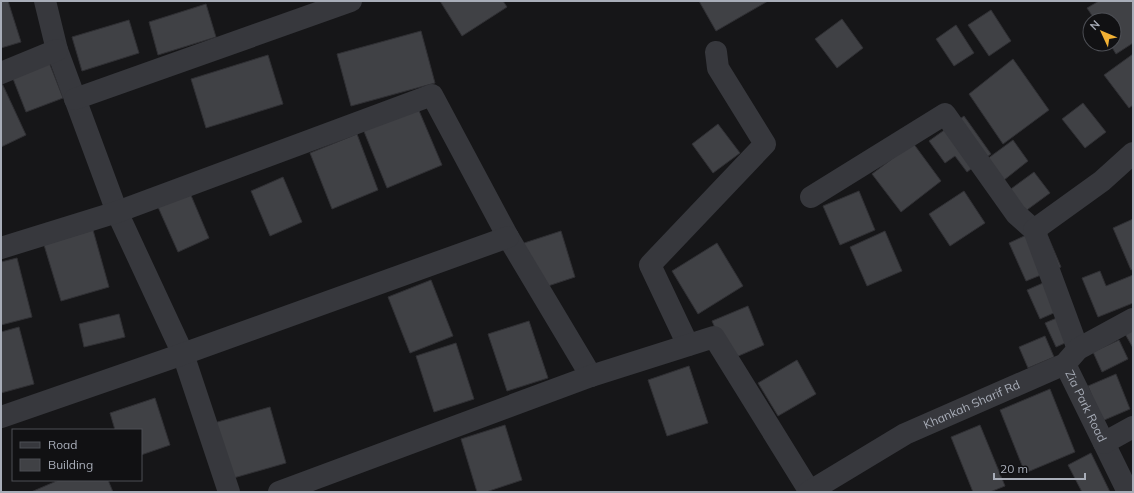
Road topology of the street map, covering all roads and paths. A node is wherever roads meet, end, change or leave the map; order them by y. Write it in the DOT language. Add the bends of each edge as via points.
graph roads {
  1 [pos="45,1"];
  2 [pos="351,1"];
  3 [pos="57,50"];
  4 [pos="716,52"];
  5 [pos="1,73"];
  6 [pos="75,99"];
  7 [pos="1133,153"];
  8 [pos="811,197"];
  9 [pos="117,212"];
  10 [pos="1034,230"];
  11 [pos="508,237"];
  12 [pos="1,248"];
  13 [pos="1133,319"];
  14 [pos="688,345"];
  15 [pos="183,354"];
  16 [pos="1071,357"];
  17 [pos="591,376"];
  18 [pos="1,417"];
  19 [pos="1133,427"];
  20 [pos="1104,443"];
  21 [pos="229,492"];
  22 [pos="278,492"];
  23 [pos="809,492"];
  24 [pos="1128,492"];
  1 -- 3 [label="street"];
  2 -- 6 [label="street"];
  3 -- 5 [label="street"];
  3 -- 6 [label="street"];
  4 -- 14 [label="street" via="718,68 765,144 650,264"];
  6 -- 9 [label="street"];
  7 -- 10 [label="street" via="1102,181"];
  8 -- 10 [label="street" via="945,114 1016,214"];
  9 -- 11 [label="street" via="432,96"];
  9 -- 12 [label="street"];
  9 -- 15 [label="street"];
  10 -- 16 [label="street, Zia Park Road"];
  11 -- 15 [label="street"];
  11 -- 17 [label="street"];
  13 -- 16 [label="street, Khankah Sharif Rd"];
  14 -- 17 [label="street"];
  14 -- 23 [label="street" via="714,337"];
  15 -- 18 [label="street"];
  15 -- 21 [label="street"];
  16 -- 20 [label="street, Zia Park Road"];
  16 -- 23 [label="street, Khankah Sharif Rd" via="905,434"];
  17 -- 22 [label="street"];
  19 -- 20 [label="street"];
  20 -- 24 [label="street, Zia Park Road"];
}
